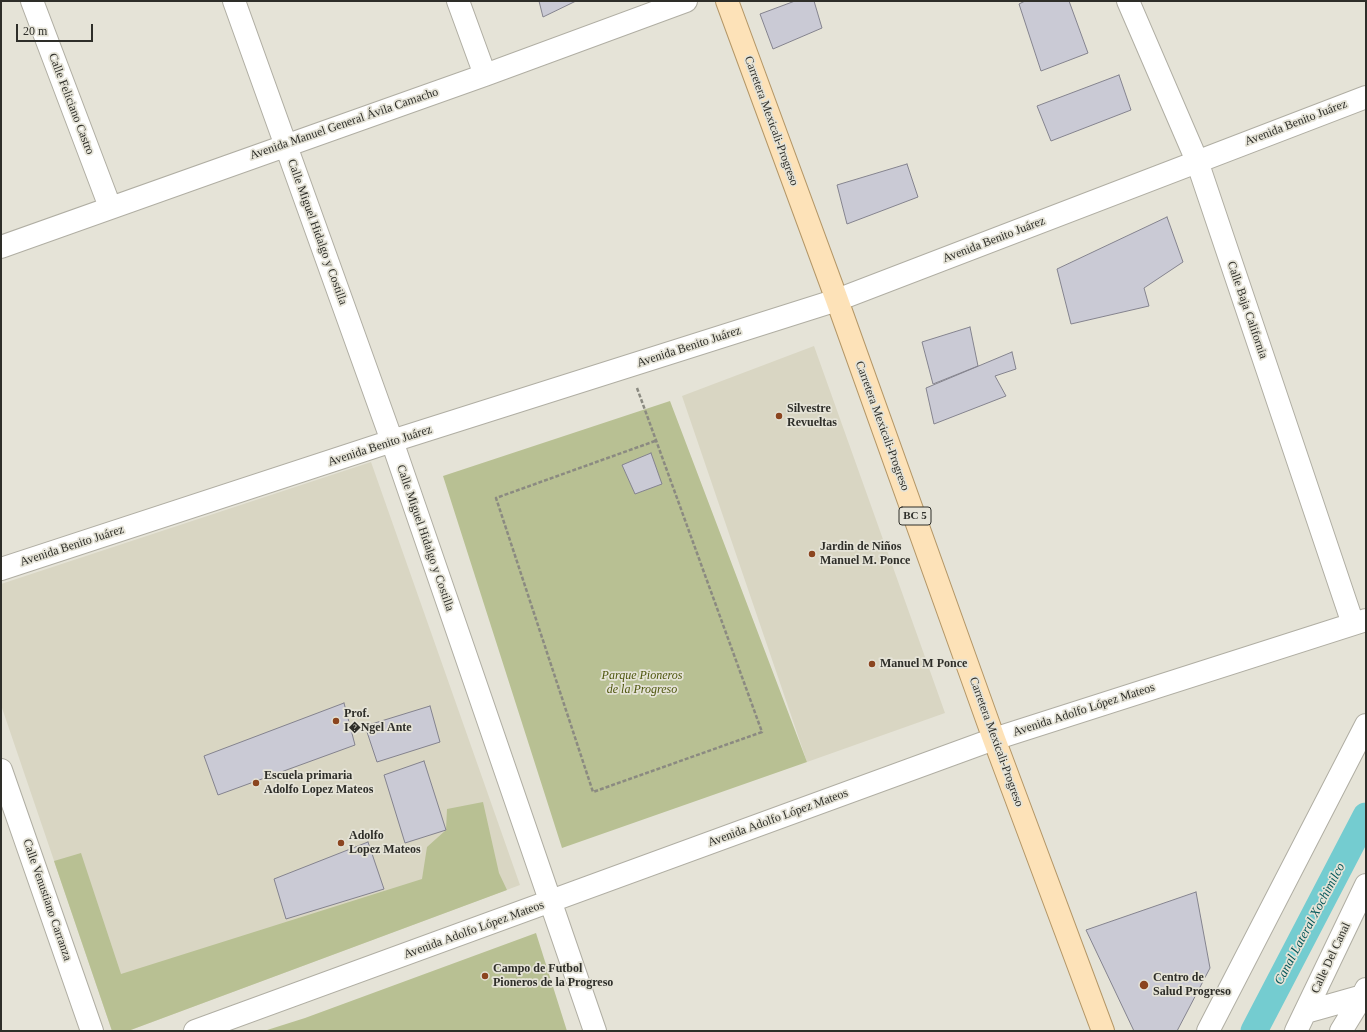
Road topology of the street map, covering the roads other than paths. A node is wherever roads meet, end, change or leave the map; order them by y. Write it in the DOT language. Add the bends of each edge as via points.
graph roads {
  1 [pos="32,1"];
  2 [pos="234,1"];
  3 [pos="458,1"];
  4 [pos="686,1"];
  5 [pos="727,1"];
  6 [pos="1128,1"];
  7 [pos="485,75"];
  8 [pos="1366,97"];
  9 [pos="286,145"];
  10 [pos="1197,161"];
  11 [pos="110,207"];
  12 [pos="1,246"];
  13 [pos="837,300"];
  14 [pos="392,441"];
  15 [pos="1,570"];
  16 [pos="1359,622"];
  17 [pos="1366,725"];
  18 [pos="994,739"];
  19 [pos="1,770"];
  20 [pos="1366,885"];
  21 [pos="550,902"];
  22 [pos="1365,993"];
  23 [pos="1306,1012"];
  24 [pos="92,1031"];
  25 [pos="195,1031"];
  26 [pos="595,1031"];
  27 [pos="1103,1031"];
  28 [pos="1208,1031"];
  29 [pos="1296,1031"];
  30 [pos="1341,1031"];
  1 -- 11 [label="street, Calle Feliciano Castro"];
  2 -- 9 [label="street, Calle Miguel Hidalgo y Costilla"];
  3 -- 7 [label="street"];
  4 -- 7 [label="street, Avenida Manuel General Ávila Camacho"];
  5 -- 13 [label="main road, Carretera Mexicali-Progreso / BC 5"];
  6 -- 10 [label="street, Calle Baja California"];
  7 -- 9 [label="street, Avenida Manuel General Ávila Camacho"];
  8 -- 10 [label="street, Avenida Benito Juárez"];
  9 -- 11 [label="street, Avenida Manuel General Ávila Camacho"];
  9 -- 14 [label="street, Calle Miguel Hidalgo y Costilla"];
  10 -- 13 [label="street, Avenida Benito Juárez"];
  10 -- 16 [label="street, Calle Baja California"];
  11 -- 12 [label="street, Avenida Manuel General Ávila Camacho"];
  13 -- 14 [label="street, Avenida Benito Juárez"];
  13 -- 18 [label="main road, Carretera Mexicali-Progreso / BC 5"];
  14 -- 15 [label="street, Avenida Benito Juárez"];
  14 -- 21 [label="street, Calle Miguel Hidalgo y Costilla"];
  16 -- 18 [label="street, Avenida Adolfo López Mateos"];
  17 -- 28 [label="street"];
  18 -- 21 [label="street, Avenida Adolfo López Mateos"];
  18 -- 27 [label="main road, Carretera Mexicali-Progreso / BC 5"];
  19 -- 24 [label="street, Calle Venustiano Carranza"];
  20 -- 23 [label="street, Calle Del Canal"];
  21 -- 25 [label="street, Avenida Adolfo López Mateos"];
  21 -- 26 [label="street, Calle Miguel Hidalgo y Costilla"];
  22 -- 23 [label="street"];
  22 -- 30 [label="street"];
  23 -- 29 [label="street, Calle Del Canal"];
}
